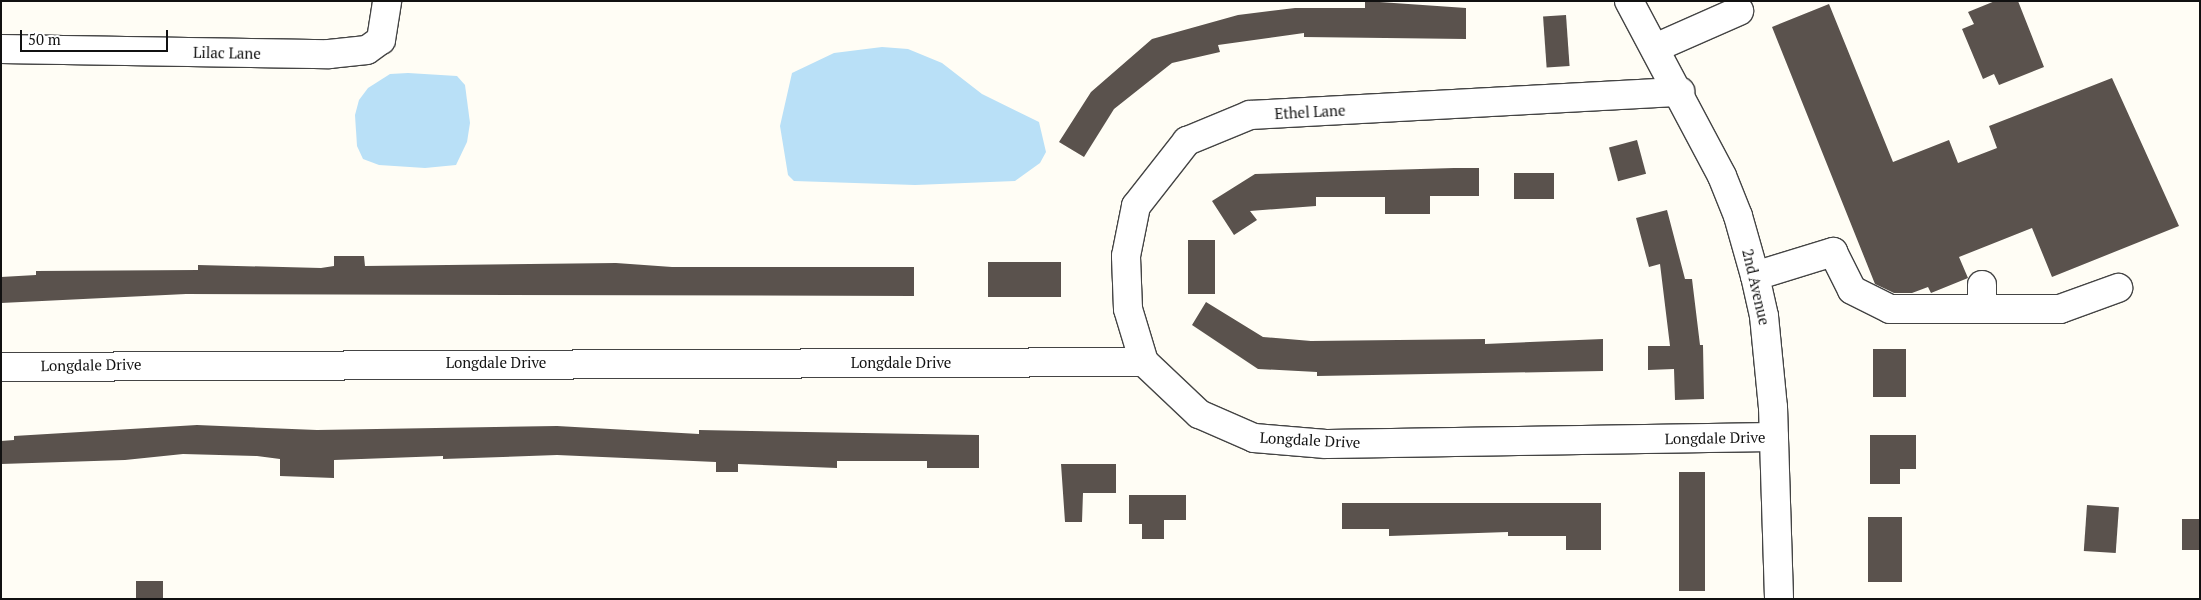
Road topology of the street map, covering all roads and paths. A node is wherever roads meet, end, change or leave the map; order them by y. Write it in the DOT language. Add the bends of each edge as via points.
graph roads {
  1 [pos="387,1"];
  2 [pos="1629,1"];
  3 [pos="1739,11"];
  4 [pos="1655,48"];
  5 [pos="1,49"];
  6 [pos="1680,92"];
  7 [pos="1755,276"];
  8 [pos="2118,288"];
  9 [pos="1144,362"];
  10 [pos="1,367"];
  11 [pos="1774,437"];
  12 [pos="1779,599"];
  1 -- 5 [label="street, Lilac Lane" via="381,40 367,50"];
  2 -- 4 [label="street, 2nd Avenue"];
  3 -- 4 [label="street"];
  4 -- 6 [label="street, 2nd Avenue"];
  6 -- 7 [label="street, 2nd Avenue" via="1738,216"];
  6 -- 9 [label="street, Ethel Lane" via="1250,115 1187,141 1136,206 1126,256 1128,309"];
  7 -- 8 [label="street" via="1833,252 1852,290 1890,309 1982,296 2060,308"];
  7 -- 11 [label="street, 2nd Avenue" via="1769,352"];
  9 -- 10 [label="street, Longdale Drive"];
  9 -- 11 [label="street, Longdale Drive" via="1199,414 1254,438 1326,444"];
  11 -- 12 [label="street, 2nd Avenue"];
}
